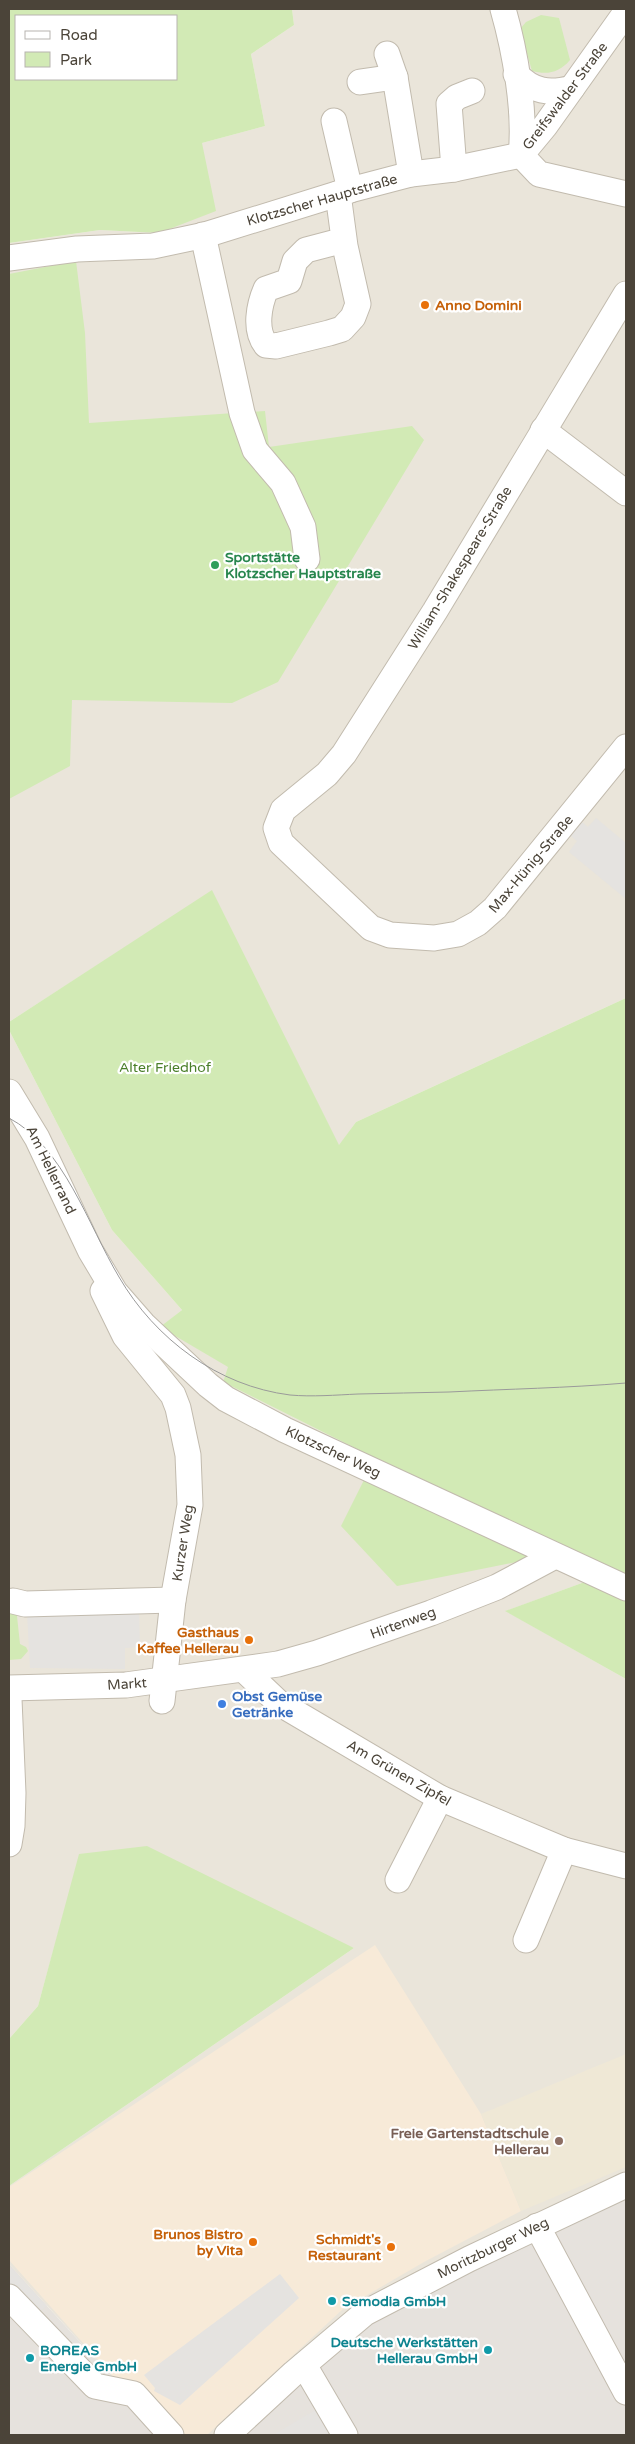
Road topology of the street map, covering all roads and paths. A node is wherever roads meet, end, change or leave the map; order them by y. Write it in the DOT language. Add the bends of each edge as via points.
graph roads {
  1 [pos="503,9"];
  2 [pos="626,12"];
  3 [pos="386,54"];
  4 [pos="516,74"];
  5 [pos="395,77"];
  6 [pos="360,82"];
  7 [pos="572,88"];
  8 [pos="472,91"];
  9 [pos="334,121"];
  10 [pos="521,155"];
  11 [pos="454,169"];
  12 [pos="411,174"];
  13 [pos="344,192"];
  14 [pos="626,194"];
  15 [pos="203,235"];
  16 [pos="344,240"];
  17 [pos="9,258"];
  18 [pos="626,294"];
  19 [pos="543,430"];
  20 [pos="626,493"];
  21 [pos="307,559"];
  22 [pos="626,747"];
  23 [pos="276,828"];
  24 [pos="9,1092"];
  25 [pos="90,1250"];
  26 [pos="555,1556"];
  27 [pos="626,1588"];
  28 [pos="173,1600"];
  29 [pos="13,1601"];
  30 [pos="244,1670"];
  31 [pos="9,1688"];
  32 [pos="164,1691"];
  33 [pos="9,1699"];
  34 [pos="440,1798"];
  35 [pos="9,1844"];
  36 [pos="564,1850"];
  37 [pos="626,1866"];
  38 [pos="398,1880"];
  39 [pos="526,1940"];
  40 [pos="626,2185"];
  41 [pos="537,2226"];
  42 [pos="9,2297"];
  43 [pos="304,2365"];
  44 [pos="626,2392"];
  45 [pos="171,2435"];
  46 [pos="227,2435"];
  47 [pos="345,2435"];
  1 -- 4 [label="street"];
  2 -- 7 [label="street, Greifswalder Straße"];
  3 -- 5 [label="street"];
  4 -- 7 [label="street" via="523,82 544,91"];
  4 -- 10 [label="street" via="524,131"];
  5 -- 6 [label="street"];
  5 -- 12 [label="street"];
  7 -- 10 [label="street, Greifswalder Straße"];
  8 -- 11 [label="street" via="449,104"];
  9 -- 13 [label="street"];
  10 -- 11 [label="street, Klotzscher Hauptstraße"];
  10 -- 14 [label="street" via="540,174"];
  11 -- 12 [label="street, Klotzscher Hauptstraße"];
  12 -- 13 [label="street, Klotzscher Hauptstraße"];
  13 -- 15 [label="street, Klotzscher Hauptstraße"];
  13 -- 16 [label="street"];
  15 -- 17 [label="street, Klotzscher Hauptstraße" via="146,247 77,249"];
  15 -- 21 [label="street" via="242,413 255,450 283,483 303,527"];
  16 -- 16 [label="street" via="358,304 353,318 342,329 270,347 266,345 262,340 258,308 266,289 289,281 294,261 306,250"];
  18 -- 19 [label="street, William-Shakespeare-Straße"];
  19 -- 20 [label="street"];
  19 -- 23 [label="street, William-Shakespeare-Straße" via="435,611 344,754 328,774 283,810"];
  22 -- 23 [label="street, Max-Hünig-Straße" via="495,908 458,934 412,938 371,928 281,843"];
  24 -- 25 [label="street, Am Hellerrand" via="40,1143"];
  25 -- 26 [label="street, Klotzscher Weg" via="115,1292 143,1324 197,1377 226,1399 285,1430"];
  25 -- 28 [label="street, Kurzer Weg" via="104,1294 126,1336 173,1395 178,1408 188,1455 190,1505"];
  26 -- 27 [label="street, Klotzscher Weg"];
  26 -- 30 [label="street, Hirtenweg" via="497,1587 431,1613 317,1653"];
  28 -- 29 [label="street" via="25,1604"];
  28 -- 32 [label="street, Kurzer Weg"];
  30 -- 32 [label="street, Markt"];
  30 -- 34 [label="street, Am Grünen Zipfel" via="279,1704"];
  31 -- 32 [label="street, Markt" via="126,1686"];
  33 -- 35 [label="street" via="13,1793"];
  34 -- 36 [label="street, Am Grünen Zipfel"];
  34 -- 38 [label="street"];
  36 -- 37 [label="street, Am Grünen Zipfel"];
  36 -- 39 [label="street"];
  40 -- 41 [label="street, Moritzburger Weg"];
  41 -- 43 [label="street, Moritzburger Weg" via="365,2314"];
  41 -- 44 [label="street"];
  42 -- 45 [label="street" via="95,2386 134,2394"];
  43 -- 46 [label="street, Moritzburger Weg"];
  43 -- 47 [label="street"];
}
